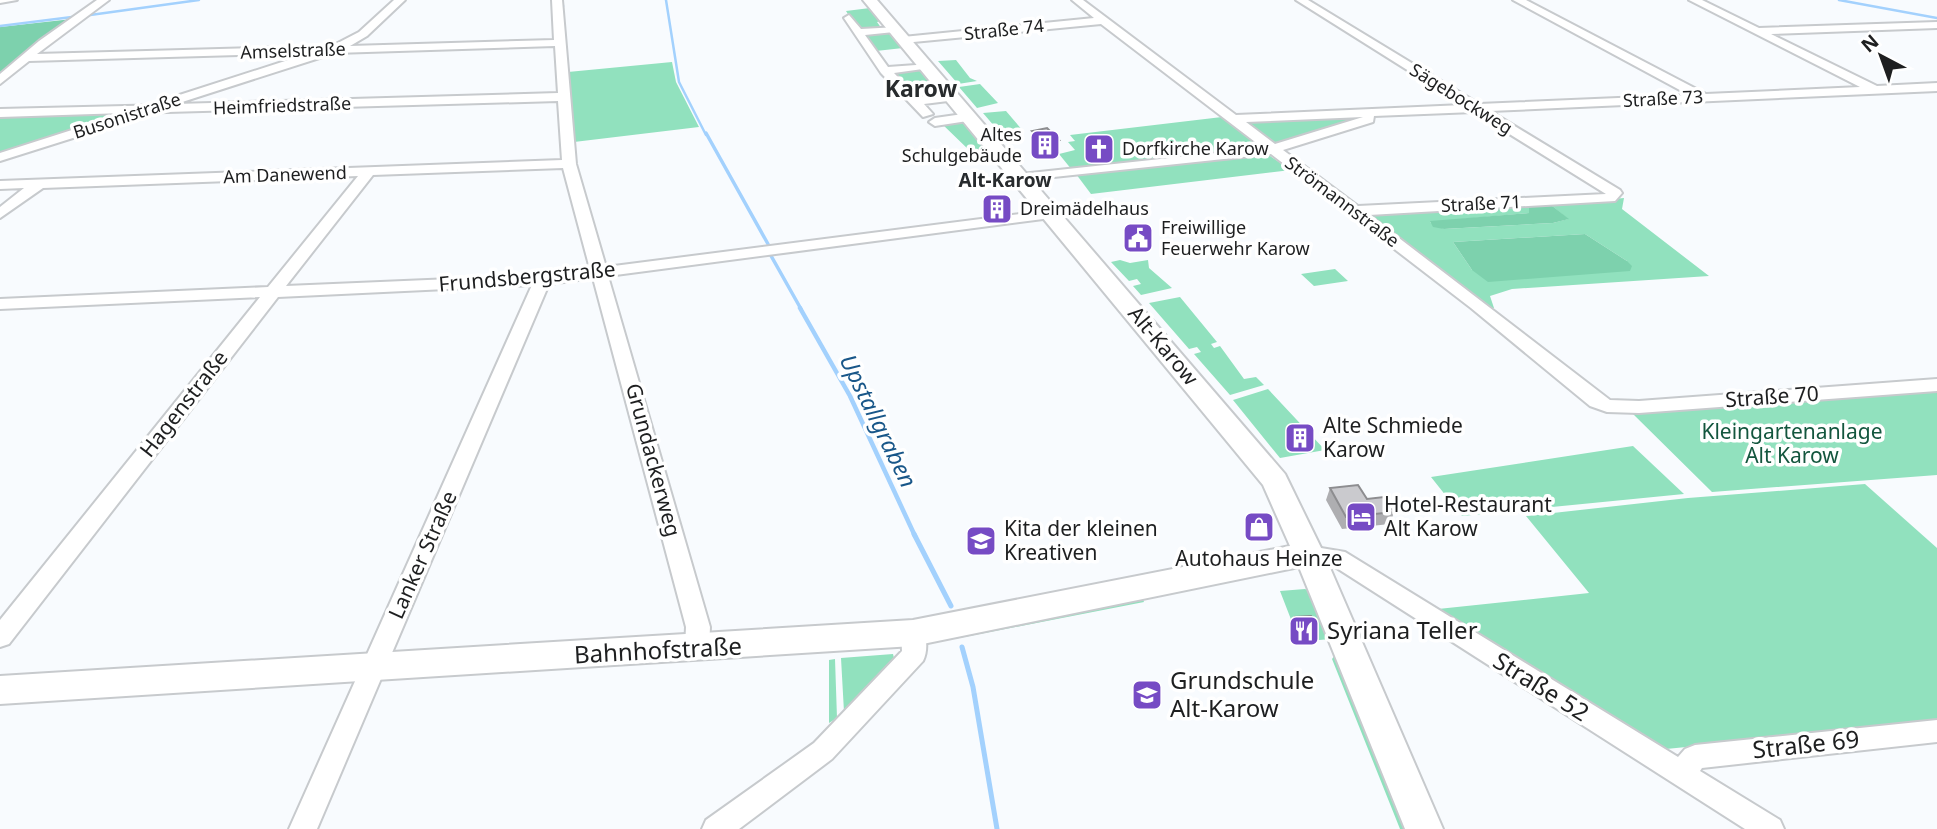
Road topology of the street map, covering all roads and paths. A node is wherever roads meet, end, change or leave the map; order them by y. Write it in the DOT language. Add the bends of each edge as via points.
graph roads {
  1 [pos="0,0"];
  2 [pos="12,0"];
  3 [pos="104,0"];
  4 [pos="400,0"];
  5 [pos="557,0"];
  6 [pos="870,0"];
  7 [pos="1077,0"];
  8 [pos="1301,0"];
  9 [pos="1518,0"];
  10 [pos="1694,0"];
  11 [pos="849,18"];
  12 [pos="1105,20"];
  13 [pos="1937,25"];
  14 [pos="1760,31"];
  15 [pos="858,33"];
  16 [pos="903,39"];
  17 [pos="560,43"];
  18 [pos="335,49"];
  19 [pos="871,52"];
  20 [pos="25,58"];
  21 [pos="926,66"];
  22 [pos="885,71"];
  23 [pos="0,80"];
  24 [pos="1937,87"];
  25 [pos="1874,90"];
  26 [pos="563,97"];
  27 [pos="952,97"];
  28 [pos="1704,97"];
  29 [pos="914,101"];
  30 [pos="1474,108"];
  31 [pos="149,109"];
  32 [pos="1390,112"];
  33 [pos="0,113"];
  34 [pos="970,117"];
  35 [pos="1233,119"];
  36 [pos="958,141"];
  37 [pos="998,150"];
  38 [pos="1274,150"];
  39 [pos="0,157"];
  40 [pos="569,164"];
  41 [pos="368,172"];
  42 [pos="1021,178"];
  43 [pos="39,184"];
  44 [pos="0,185"];
  45 [pos="1610,198"];
  46 [pos="1352,211"];
  47 [pos="0,214"];
  48 [pos="1051,214"];
  49 [pos="602,272"];
  50 [pos="543,280"];
  51 [pos="272,293"];
  52 [pos="0,304"];
  53 [pos="1937,385"];
  54 [pos="1607,405"];
  55 [pos="1309,554"];
  56 [pos="913,633"];
  57 [pos="0,637"];
  58 [pos="697,648"];
  59 [pos="373,668"];
  60 [pos="0,690"];
  61 [pos="1937,731"];
  62 [pos="1682,773"];
  63 [pos="303,829"];
  64 [pos="716,829"];
  65 [pos="1424,829"];
  66 [pos="1770,829"];
  1 -- 2 [label="street"];
  3 -- 20 [label="street"];
  4 -- 18 [label="street, Busonistraße" via="363,34"];
  5 -- 17 [label="street"];
  6 -- 16 [label="main road, Alt-Karow"];
  7 -- 12 [label="street, Strömannstraße"];
  8 -- 30 [label="street, Sägebockweg"];
  9 -- 28 [label="street"];
  10 -- 14 [label="street"];
  11 -- 15 [label="street"];
  12 -- 16 [label="street, Straße 74"];
  12 -- 35 [label="street, Strömannstraße"];
  13 -- 14 [label="street"];
  14 -- 25 [label="street"];
  15 -- 16 [label="street"];
  15 -- 19 [label="street"];
  16 -- 19 [label="street"];
  16 -- 21 [label="main road, Alt-Karow"];
  17 -- 18 [label="street, Amselstraße"];
  17 -- 26 [label="street"];
  18 -- 20 [label="street, Amselstraße"];
  18 -- 31 [label="street, Busonistraße"];
  19 -- 22 [label="street"];
  20 -- 23 [label="street"];
  21 -- 22 [label="street"];
  21 -- 27 [label="main road, Alt-Karow"];
  22 -- 29 [label="street"];
  24 -- 25 [label="street, Straße 73"];
  25 -- 28 [label="street, Straße 73"];
  26 -- 31 [label="street, Heimfriedstraße"];
  26 -- 40 [label="street"];
  27 -- 29 [label="street"];
  27 -- 34 [label="main road, Alt-Karow"];
  28 -- 30 [label="street, Straße 73"];
  29 -- 34 [label="street" via="931,118"];
  30 -- 32 [label="street, Straße 73"];
  30 -- 45 [label="street, Sägebockweg" via="1611,190 1614,196"];
  31 -- 33 [label="street, Heimfriedstraße"];
  31 -- 39 [label="street, Busonistraße"];
  32 -- 35 [label="street, Straße 73"];
  32 -- 38 [label="street, Straße 73"];
  34 -- 37 [label="main road, Alt-Karow"];
  35 -- 38 [label="street, Strömannstraße"];
  36 -- 37 [label="street" via="973,158"];
  37 -- 42 [label="main road, Alt-Karow"];
  38 -- 42 [label="street, Straße 73"];
  38 -- 46 [label="street, Strömannstraße"];
  40 -- 41 [label="street, Am Danewend"];
  40 -- 49 [label="street"];
  41 -- 43 [label="street, Am Danewend"];
  41 -- 51 [label="street, Hagenstraße"];
  42 -- 48 [label="main road, Alt-Karow"];
  43 -- 44 [label="street, Am Danewend"];
  43 -- 47 [label="street"];
  45 -- 46 [label="street, Straße 71"];
  46 -- 54 [label="street, Strömannstraße" via="1477,304 1584,393"];
  48 -- 49 [label="street, Frundsbergstraße"];
  48 -- 55 [label="main road, Alt-Karow" via="1275,481"];
  49 -- 50 [label="street, Frundsbergstraße"];
  49 -- 58 [label="street, Grundackerweg" via="698,626"];
  50 -- 51 [label="street, Frundsbergstraße"];
  50 -- 59 [label="street, Lanker Straße"];
  51 -- 52 [label="street, Frundsbergstraße"];
  51 -- 57 [label="street, Hagenstraße"];
  53 -- 54 [label="street, Straße 70" via="1639,407"];
  55 -- 56 [label="main road, Bahnhofstraße"];
  55 -- 62 [label="street, Straße 52" via="1336,558"];
  55 -- 65 [label="main road, Alt-Karow"];
  56 -- 58 [label="main road, Bahnhofstraße"];
  56 -- 64 [label="street" via="914,654 824,751"];
  58 -- 59 [label="main road, Bahnhofstraße"];
  59 -- 60 [label="main road, Bahnhofstraße"];
  59 -- 63 [label="street, Lanker Straße"];
  61 -- 62 [label="street, Straße 69" via="1695,757"];
  62 -- 66 [label="street, Straße 52"];
}
